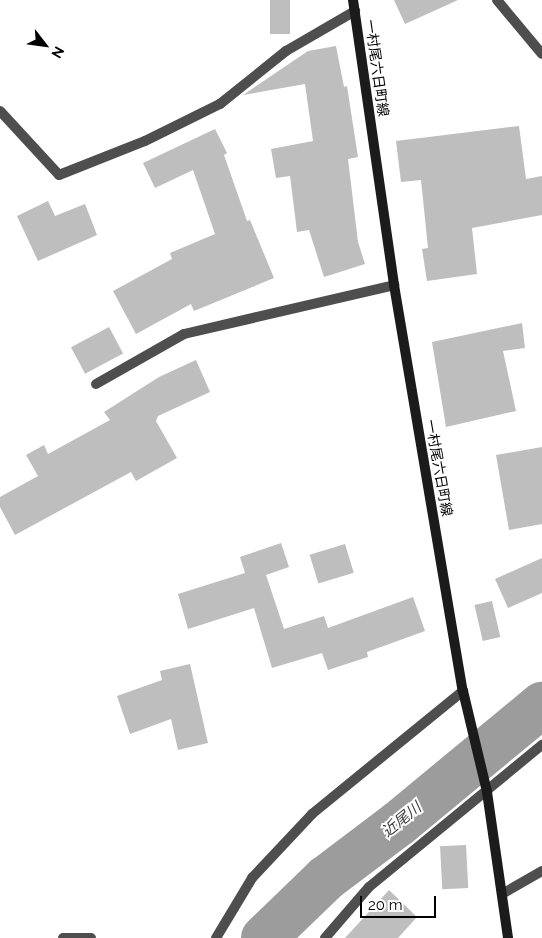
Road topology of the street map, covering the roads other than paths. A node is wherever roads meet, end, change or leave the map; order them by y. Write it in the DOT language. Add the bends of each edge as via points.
graph roads {
  1 [pos="497,0"];
  2 [pos="354,5"];
  3 [pos="542,54"];
  4 [pos="0,111"];
  5 [pos="394,285"];
  6 [pos="96,384"];
  7 [pos="463,692"];
  8 [pos="542,746"];
  9 [pos="487,792"];
  10 [pos="542,871"];
  11 [pos="502,894"];
  12 [pos="64,938"];
  13 [pos="91,938"];
  14 [pos="216,938"];
  15 [pos="324,938"];
  16 [pos="508,938"];
  1 -- 3 [label="street"];
  2 -- 4 [label="street" via="286,51 220,104 145,141 59,175"];
  2 -- 5 [label="main road, 一村尾六日町線"];
  5 -- 6 [label="street" via="184,334"];
  5 -- 7 [label="main road, 一村尾六日町線"];
  7 -- 9 [label="main road, 一村尾六日町線"];
  7 -- 14 [label="street" via="312,814 252,878"];
  8 -- 9 [label="street"];
  9 -- 11 [label="main road, 一村尾六日町線"];
  9 -- 15 [label="street" via="368,887"];
  10 -- 11 [label="street"];
  11 -- 16 [label="main road, 一村尾六日町線"];
  12 -- 13 [label="street"];
}
